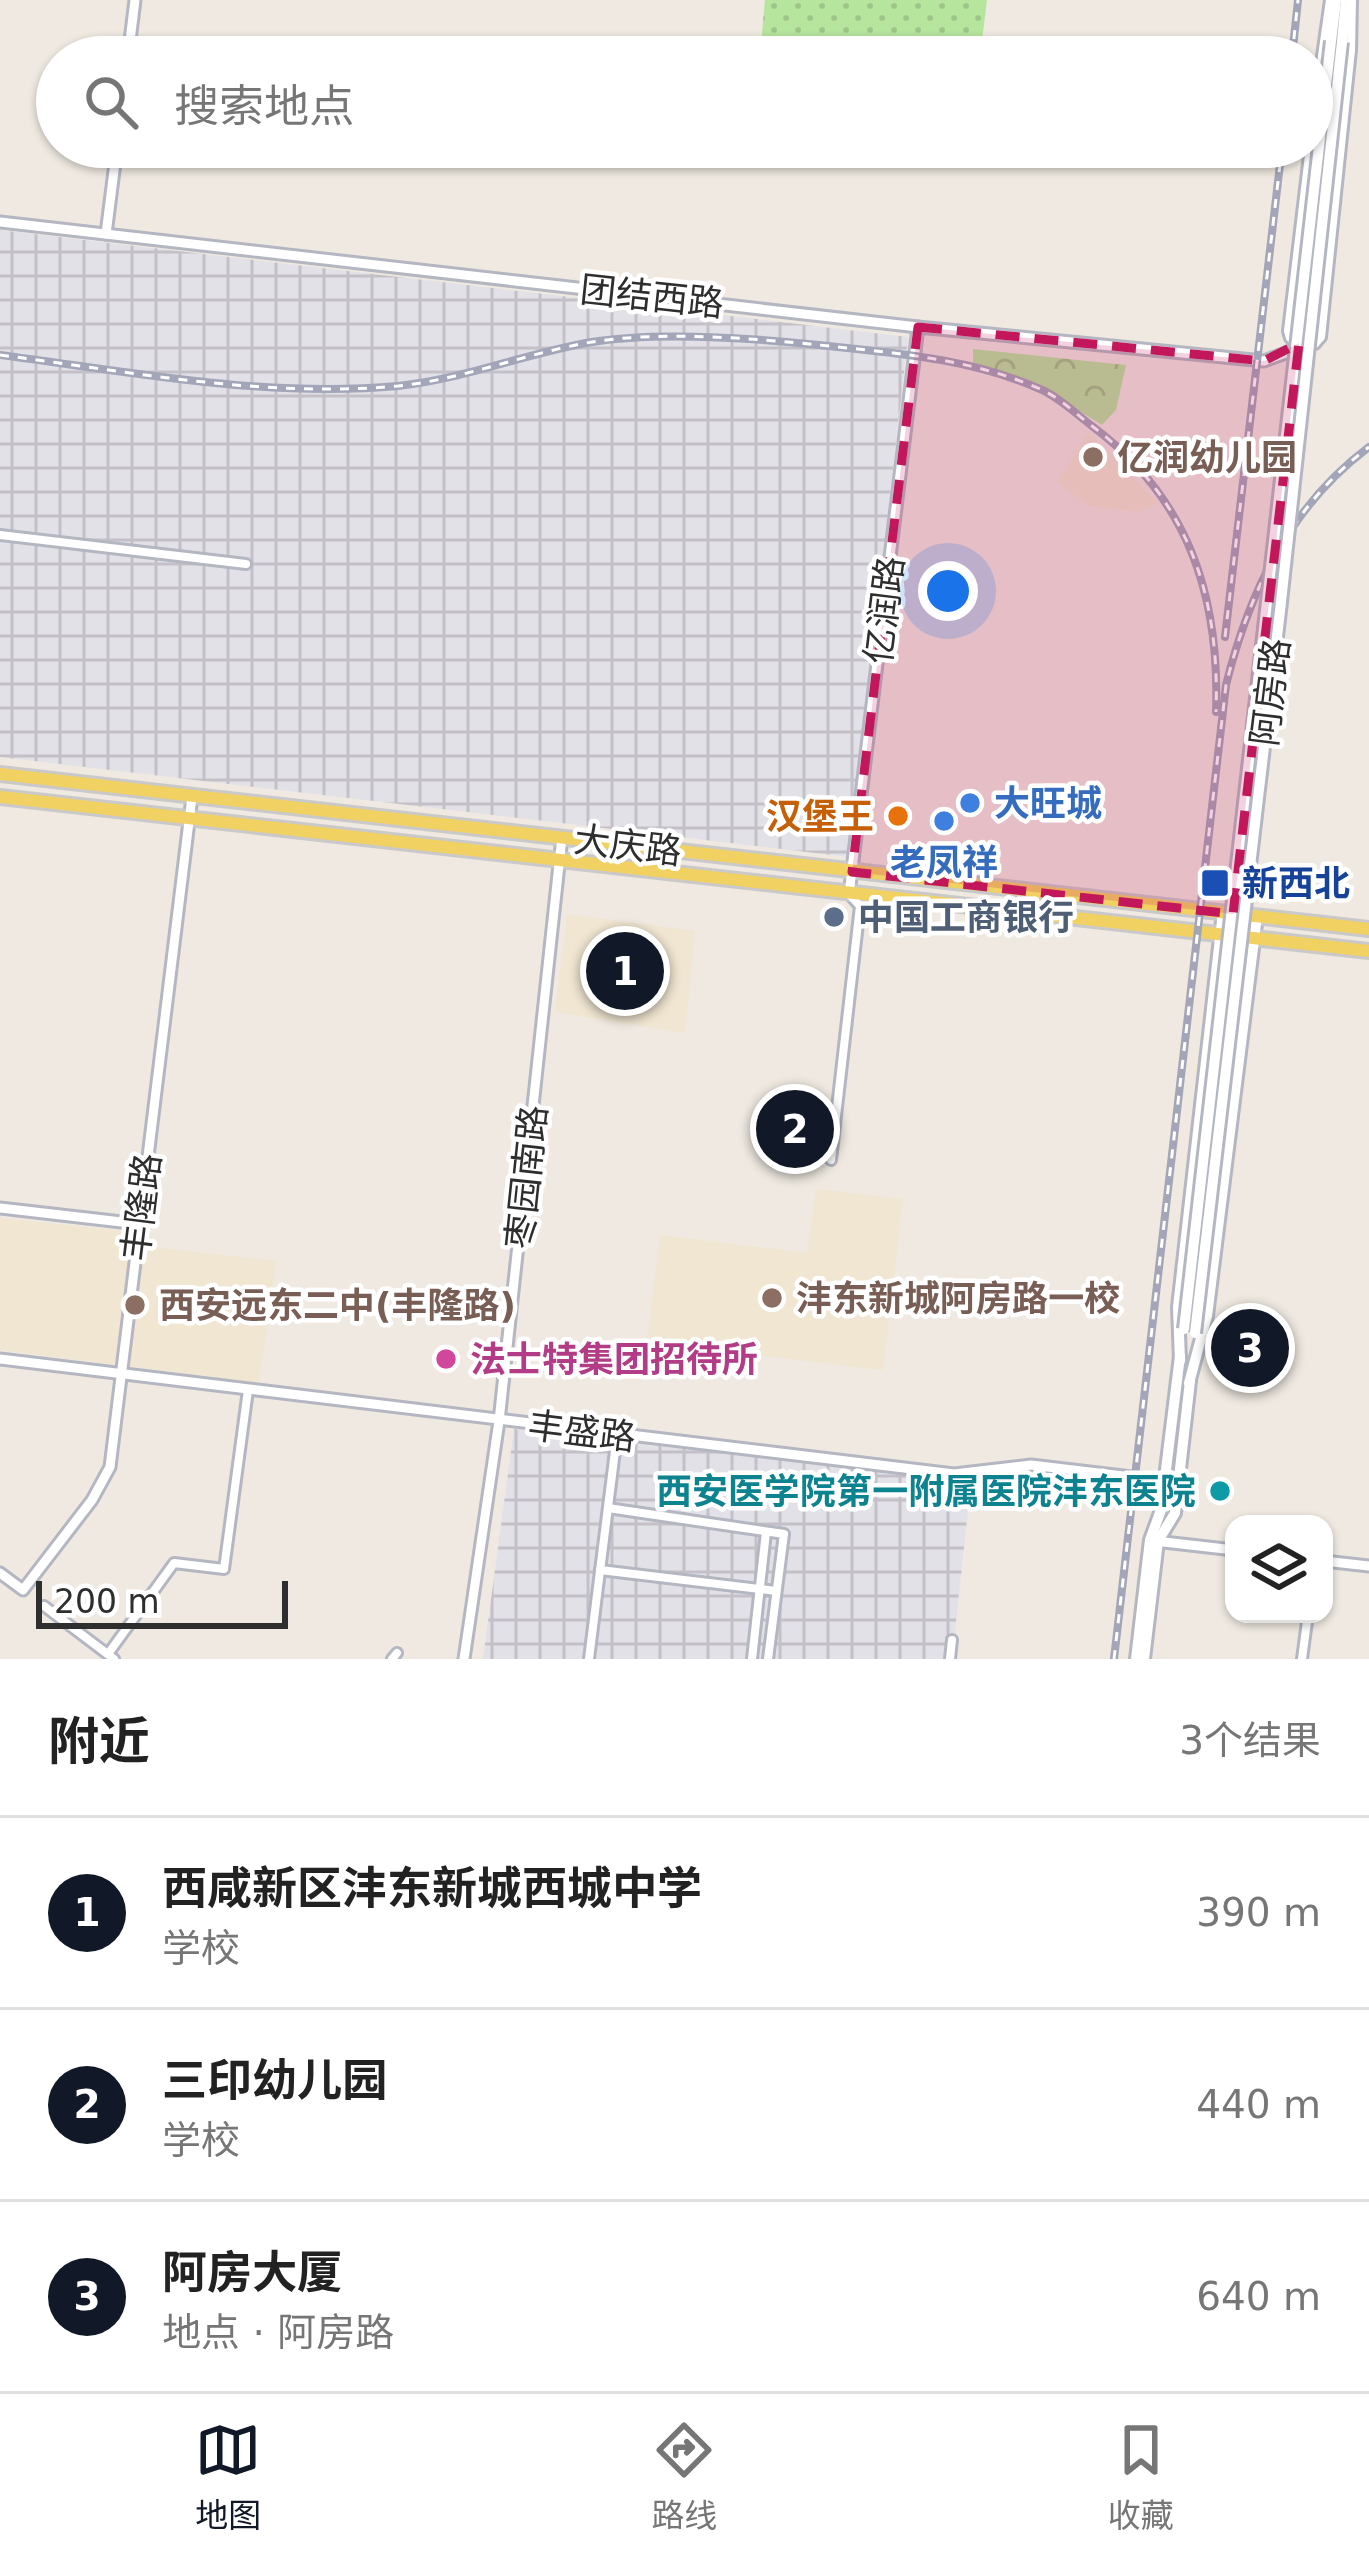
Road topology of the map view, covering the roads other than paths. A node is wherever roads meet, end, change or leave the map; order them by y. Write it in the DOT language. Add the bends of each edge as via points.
graph roads {
  1 [pos="135,0"];
  2 [pos="1333,0"];
  3 [pos="1349,0"];
  4 [pos="131,36"];
  5 [pos="1327,36"];
  6 [pos="1336,42"];
  7 [pos="1333,68"];
  8 [pos="114,168"];
  9 [pos="1307,168"];
  10 [pos="1322,168"];
  11 [pos="0,222"];
  12 [pos="106,234"];
  13 [pos="918,327"];
  14 [pos="1297,342"];
  15 [pos="0,535"];
  16 [pos="246,563"];
  17 [pos="0,774"];
  18 [pos="192,796"];
  19 [pos="0,797"];
  20 [pos="190,820"];
  21 [pos="562,837"];
  22 [pos="560,860"];
  23 [pos="852,872"];
  24 [pos="849,894"];
  25 [pos="1222,913"];
  26 [pos="1257,916"];
  27 [pos="1369,929"];
  28 [pos="1220,934"];
  29 [pos="1254,938"];
  30 [pos="1369,952"];
  31 [pos="830,1160"];
  32 [pos="0,1208"];
  33 [pos="139,1224"];
  34 [pos="1189,1331"];
  35 [pos="0,1359"];
  36 [pos="1180,1361"];
  37 [pos="121,1375"];
  38 [pos="1190,1383"];
  39 [pos="248,1390"];
  40 [pos="499,1421"];
  41 [pos="617,1435"];
  42 [pos="1165,1481"];
  43 [pos="608,1508"];
  44 [pos="766,1532"];
  45 [pos="1154,1540"];
  46 [pos="1225,1549"];
  47 [pos="1333,1562"];
  48 [pos="1369,1566"];
  49 [pos="600,1570"];
  50 [pos="0,1573"];
  51 [pos="760,1589"];
  52 [pos="776,1592"];
  53 [pos="44,1606"];
  54 [pos="1307,1623"];
  55 [pos="754,1636"];
  56 [pos="771,1639"];
  57 [pos="952,1640"];
  58 [pos="111,1656"];
  59 [pos="464,1659"];
  60 [pos="589,1659"];
  61 [pos="752,1659"];
  62 [pos="768,1659"];
  63 [pos="950,1659"];
  64 [pos="1140,1659"];
  65 [pos="1302,1659"];
  1 -- 4 [label="street"];
  2 -- 5 [label="street"];
  2 -- 6 [label="main road, 阿房路"];
  3 -- 6 [label="main road, 阿房路"];
  3 -- 14 [label="street" via="1351,50 1321,337"];
  6 -- 7 [label="main road, 阿房路, bridge"];
  8 -- 12 [label="street"];
  9 -- 14 [label="street" via="1288,331"];
  10 -- 34 [label="main road, 阿房路, bridge"];
  11 -- 12 [label="street, 团结西路"];
  12 -- 13 [label="street, 团结西路"];
  13 -- 14 [label="street, 团结西路" via="1264,361"];
  13 -- 23 [label="street, 亿润路"];
  15 -- 16 [label="street"];
  17 -- 18 [label="main road, 大庆路"];
  18 -- 20 [label="street, 丰隆路"];
  18 -- 21 [label="main road, 大庆路"];
  19 -- 20 [label="main road, 大庆路"];
  20 -- 22 [label="main road, 大庆路"];
  20 -- 33 [label="street, 丰隆路"];
  21 -- 22 [label="street, 枣园南路"];
  21 -- 23 [label="main road, 大庆路"];
  22 -- 24 [label="main road, 大庆路"];
  22 -- 40 [label="street, 枣园南路"];
  23 -- 24 [label="street, 亿润路"];
  23 -- 25 [label="main road, 大庆路"];
  24 -- 28 [label="main road, 大庆路"];
  24 -- 31 [label="street" via="860,906"];
  25 -- 26 [label="main road, 大庆路"];
  25 -- 28 [label="main road, 阿房路"];
  26 -- 27 [label="main road, 大庆路"];
  26 -- 29 [label="main road, 阿房路"];
  28 -- 29 [label="main road, 大庆路"];
  28 -- 36 [label="main road, 阿房路" via="1178,1307"];
  29 -- 30 [label="main road, 大庆路"];
  29 -- 38 [label="main road, 阿房路" via="1207,1316"];
  32 -- 33 [label="street"];
  33 -- 37 [label="street, 丰隆路"];
  34 -- 36 [label="main road, 阿房路"];
  34 -- 38 [label="main road, 阿房路"];
  35 -- 37 [label="street, 丰盛路"];
  36 -- 42 [label="main road, 阿房路"];
  37 -- 39 [label="street, 丰盛路"];
  37 -- 50 [label="street, 丰隆路" via="104,1482 23,1589"];
  38 -- 45 [label="main road, 阿房路" via="1175,1513"];
  39 -- 40 [label="street, 丰盛路"];
  39 -- 58 [label="street" via="224,1569 174,1562"];
  40 -- 41 [label="street, 丰盛路"];
  40 -- 59 [label="street, 枣园南路"];
  41 -- 42 [label="street, 丰盛路" via="954,1474 1031,1465"];
  41 -- 43 [label="street"];
  42 -- 45 [label="main road, 阿房路"];
  43 -- 44 [label="street"];
  43 -- 49 [label="street"];
  44 -- 51 [label="street"];
  44 -- 52 [label="street" via="784,1534"];
  45 -- 46 [label="street"];
  45 -- 64 [label="main road, 阿房路"];
  47 -- 48 [label="street"];
  49 -- 51 [label="street"];
  49 -- 60 [label="street"];
  51 -- 52 [label="street"];
  51 -- 55 [label="street"];
  52 -- 56 [label="street"];
  53 -- 58 [label="street"];
  54 -- 65 [label="street"];
  55 -- 56 [label="street"];
  55 -- 61 [label="street"];
  56 -- 62 [label="street"];
  57 -- 63 [label="street"];
}
